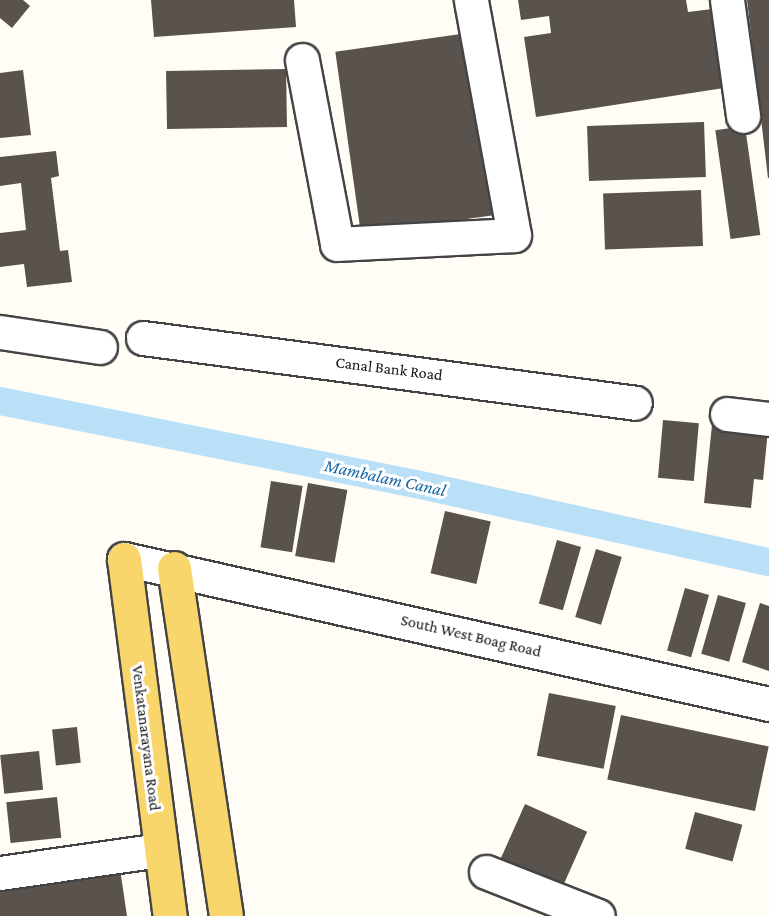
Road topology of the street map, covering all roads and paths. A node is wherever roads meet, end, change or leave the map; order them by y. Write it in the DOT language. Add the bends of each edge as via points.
graph roads {
  1 [pos="471,0"];
  2 [pos="727,0"];
  3 [pos="303,60"];
  4 [pos="743,116"];
  5 [pos="0,332"];
  6 [pos="143,338"];
  7 [pos="100,347"];
  8 [pos="635,403"];
  9 [pos="727,414"];
  10 [pos="769,419"];
  11 [pos="124,559"];
  12 [pos="174,568"];
  13 [pos="769,704"];
  14 [pos="160,850"];
  15 [pos="486,872"];
  16 [pos="0,873"];
  17 [pos="170,916"];
  18 [pos="226,916"];
  19 [pos="598,916"];
  1 -- 3 [label="street" via="514,235 337,244"];
  2 -- 4 [label="street"];
  5 -- 7 [label="street"];
  6 -- 8 [label="street, Canal Bank Road"];
  9 -- 10 [label="street"];
  11 -- 12 [label="street, South West Boag Road"];
  11 -- 14 [label="main road, Venkatanarayana Road"];
  12 -- 13 [label="street, South West Boag Road"];
  12 -- 18 [label="main road"];
  14 -- 16 [label="street"];
  14 -- 17 [label="main road, Venkatanarayana Road"];
  15 -- 19 [label="street"];
}
